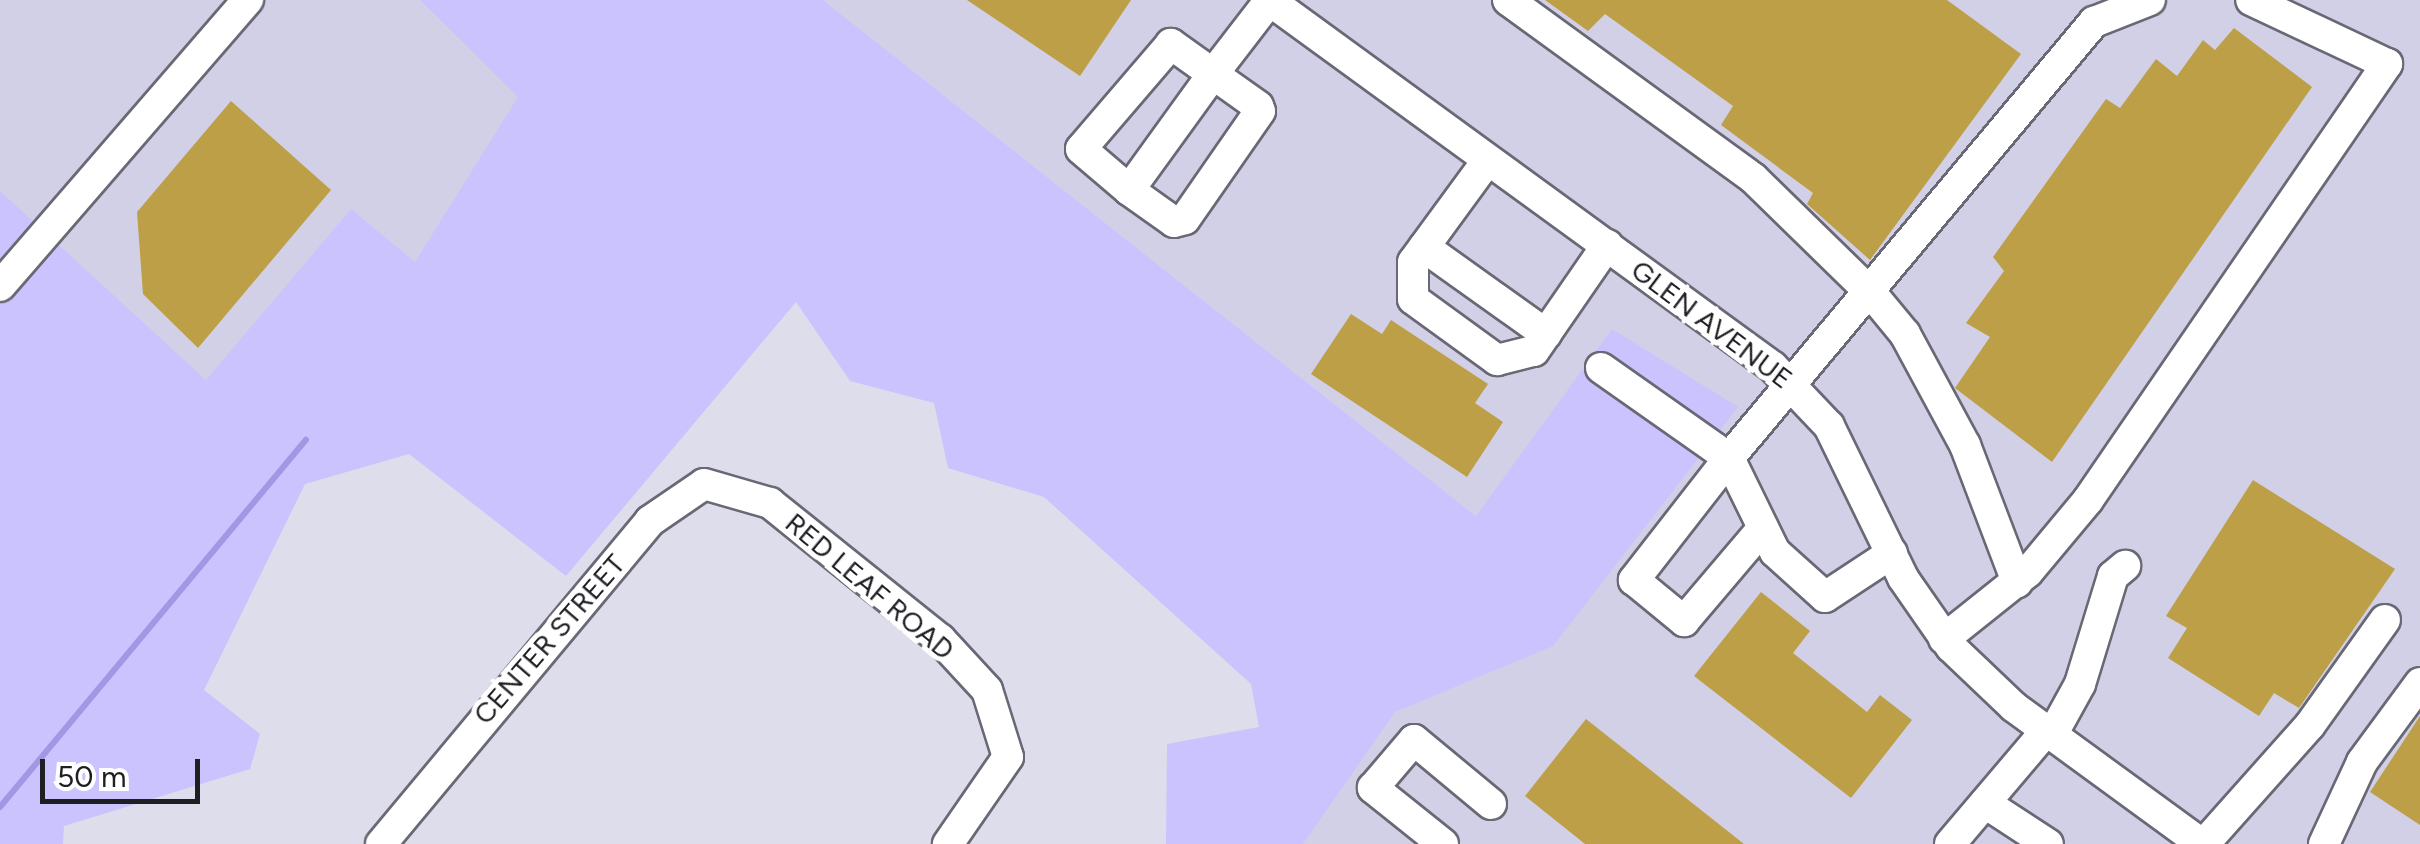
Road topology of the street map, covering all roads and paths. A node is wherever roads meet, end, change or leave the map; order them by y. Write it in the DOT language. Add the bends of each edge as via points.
graph roads {
  1 [pos="248,0"];
  2 [pos="1269,0"];
  3 [pos="1508,0"];
  4 [pos="2251,0"];
  5 [pos="2129,3"];
  6 [pos="1214,74"];
  7 [pos="1487,161"];
  8 [pos="1128,190"];
  9 [pos="1607,245"];
  10 [pos="1424,247"];
  11 [pos="0,286"];
  12 [pos="1872,294"];
  13 [pos="1546,334"];
  14 [pos="1601,368"];
  15 [pos="1796,388"];
  16 [pos="1729,458"];
  17 [pos="747,492"];
  18 [pos="1763,528"];
  19 [pos="1892,553"];
  20 [pos="2125,566"];
  21 [pos="2016,582"];
  22 [pos="2385,620"];
  23 [pos="1944,639"];
  24 [pos="2420,683"];
  25 [pos="2049,733"];
  26 [pos="1986,803"];
  27 [pos="1491,804"];
  28 [pos="381,844"];
  29 [pos="948,844"];
  30 [pos="1443,844"];
  31 [pos="1950,844"];
  32 [pos="2048,844"];
  33 [pos="2203,844"];
  34 [pos="2324,844"];
  1 -- 11 [label="street"];
  2 -- 6 [label="street"];
  2 -- 7 [label="street, GLEN AVENUE"];
  3 -- 12 [label="street" via="1753,178"];
  4 -- 21 [label="street" via="2387,64 2088,500"];
  5 -- 12 [label="street" via="2094,22"];
  6 -- 8 [label="street"];
  6 -- 8 [label="street" via="1162,46 1082,149"];
  6 -- 8 [label="street" via="1260,111 1196,204 1174,222"];
  7 -- 9 [label="street, GLEN AVENUE"];
  7 -- 10 [label="street"];
  9 -- 13 [label="street"];
  9 -- 15 [label="street, GLEN AVENUE"];
  10 -- 13 [label="street"];
  10 -- 13 [label="street" via="1413,262 1413,299 1497,360 1534,351"];
  12 -- 15 [label="street"];
  12 -- 21 [label="street" via="1905,334 1965,444"];
  14 -- 16 [label="street"];
  15 -- 16 [label="street"];
  15 -- 19 [label="street, GLEN AVENUE" via="1850,462"];
  16 -- 18 [label="street"];
  16 -- 18 [label="street" via="1634,580 1684,621"];
  17 -- 28 [label="street, CENTER STREET" via="704,484 650,521"];
  17 -- 29 [label="street, RED LEAF ROAD" via="940,639 1002,715 1009,737 1002,776"];
  18 -- 19 [label="street" via="1775,552 1825,597"];
  19 -- 23 [label="street, GLEN AVENUE"];
  20 -- 25 [label="street"];
  21 -- 23 [label="street"];
  22 -- 33 [label="street" via="2310,726"];
  23 -- 25 [label="street, GLEN AVENUE"];
  24 -- 34 [label="street" via="2362,762"];
  25 -- 26 [label="street"];
  25 -- 33 [label="street, GLEN AVENUE"];
  26 -- 31 [label="street"];
  26 -- 32 [label="street"];
  27 -- 30 [label="street" via="1414,740 1373,788"];
}
